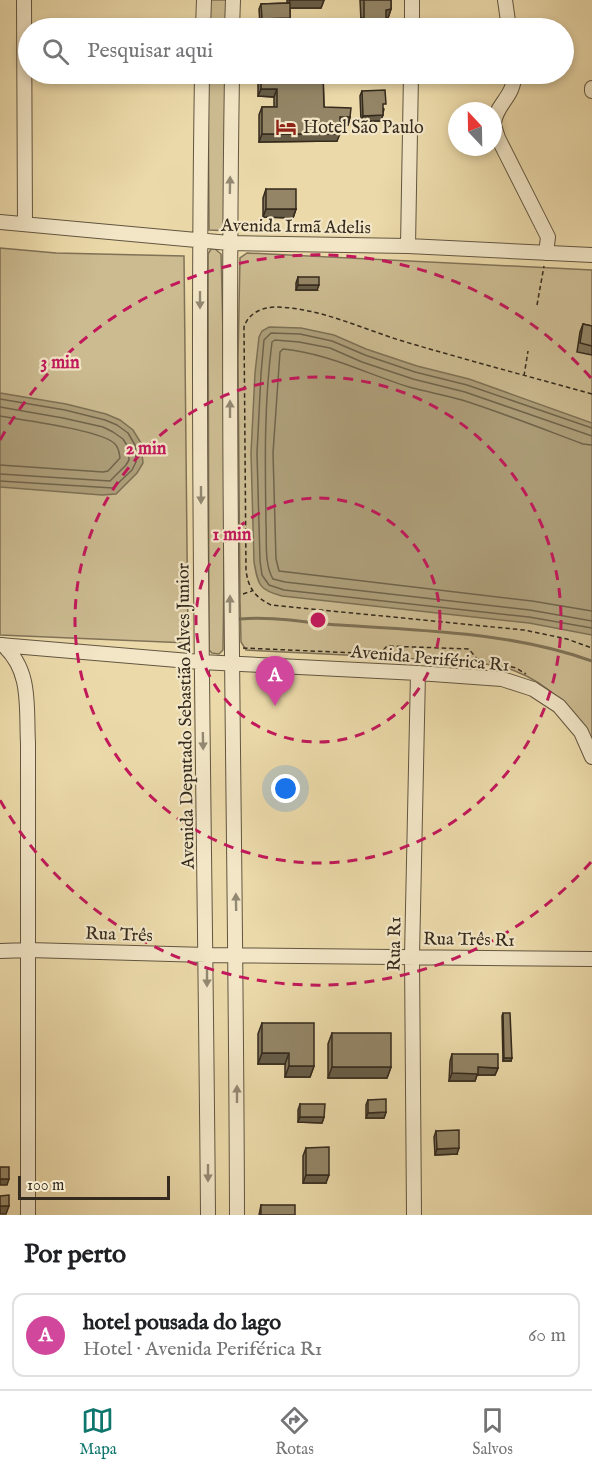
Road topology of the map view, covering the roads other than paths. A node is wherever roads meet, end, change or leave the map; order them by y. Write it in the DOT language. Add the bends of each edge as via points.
graph roads {
  1 [pos="24,0"];
  2 [pos="204,0"];
  3 [pos="233,0"];
  4 [pos="412,0"];
  5 [pos="505,0"];
  6 [pos="24,18"];
  7 [pos="203,18"];
  8 [pos="232,18"];
  9 [pos="412,18"];
  10 [pos="508,18"];
  11 [pos="24,84"];
  12 [pos="202,84"];
  13 [pos="232,84"];
  14 [pos="411,84"];
  15 [pos="514,84"];
  16 [pos="0,222"];
  17 [pos="25,224"];
  18 [pos="200,241"];
  19 [pos="229,243"];
  20 [pos="408,246"];
  21 [pos="546,253"];
  22 [pos="592,255"];
  23 [pos="2,645"];
  24 [pos="201,662"];
  25 [pos="231,663"];
  26 [pos="418,673"];
  27 [pos="592,757"];
  28 [pos="29,950"];
  29 [pos="0,951"];
  30 [pos="237,954"];
  31 [pos="206,955"];
  32 [pos="412,956"];
  33 [pos="592,958"];
  34 [pos="28,1215"];
  35 [pos="208,1215"];
  36 [pos="237,1215"];
  37 [pos="414,1215"];
  1 -- 6 [label="street"];
  2 -- 7 [label="street"];
  3 -- 8 [label="street"];
  4 -- 9 [label="street"];
  5 -- 10 [label="street"];
  11 -- 17 [label="street"];
  12 -- 18 [label="street, Avenida Deputado Sebastião Alves Junior"];
  19 -- 13 [label="street, one-way"];
  14 -- 20 [label="street"];
  15 -- 21 [label="street" via="494,123 548,237"];
  16 -- 17 [label="street, Avenida Irmã Adelis"];
  17 -- 18 [label="street, Avenida Irmã Adelis"];
  18 -- 19 [label="street, Avenida Irmã Adelis"];
  18 -- 24 [label="street, Avenida Deputado Sebastião Alves Junior, one-way"];
  19 -- 20 [label="street, Avenida Irmã Adelis"];
  25 -- 19 [label="street, one-way"];
  20 -- 21 [label="street, Avenida Irmã Adelis"];
  21 -- 22 [label="street, Avenida Irmã Adelis"];
  23 -- 24 [label="street, Avenida Periférica R1"];
  23 -- 28 [label="street" via="14,654 25,687"];
  24 -- 25 [label="street, Avenida Periférica R1"];
  24 -- 31 [label="street, Avenida Deputado Sebastião Alves Junior, one-way"];
  25 -- 26 [label="street, Avenida Periférica R1"];
  30 -- 25 [label="street, one-way"];
  26 -- 27 [label="street, Avenida Periférica R1" via="502,679 533,689 571,718"];
  26 -- 32 [label="street, Rua R1"];
  28 -- 29 [label="street, Rua Três"];
  28 -- 31 [label="street, Rua Três"];
  28 -- 34 [label="street"];
  30 -- 31 [label="street, Rua Três"];
  30 -- 32 [label="street, Rua Três R1"];
  36 -- 30 [label="street, one-way"];
  31 -- 35 [label="street, Avenida Deputado Sebastião Alves Junior, one-way"];
  32 -- 33 [label="street, Rua Três R1"];
  32 -- 37 [label="street, Rua R1"];
}
